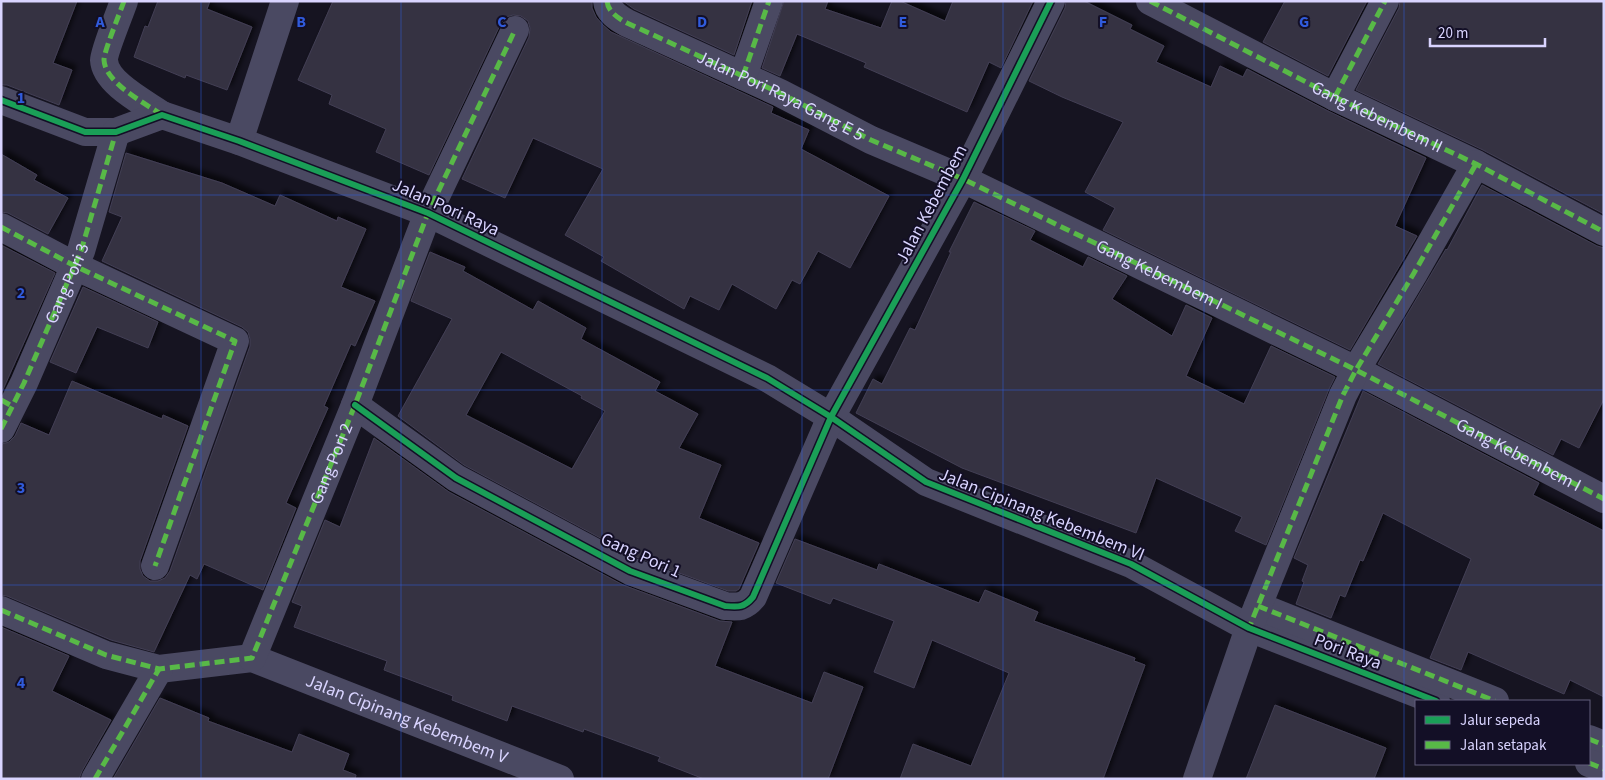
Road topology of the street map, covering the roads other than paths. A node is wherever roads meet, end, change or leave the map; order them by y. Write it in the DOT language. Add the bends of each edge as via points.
graph roads {
  1 [pos="124,1"];
  2 [pos="284,1"];
  3 [pos="607,1"];
  4 [pos="769,1"];
  5 [pos="1051,1"];
  6 [pos="1150,1"];
  7 [pos="1384,1"];
  8 [pos="515,30"];
  9 [pos="743,76"];
  10 [pos="1335,97"];
  11 [pos="1,100"];
  12 [pos="162,114"];
  13 [pos="116,132"];
  14 [pos="238,141"];
  15 [pos="1476,164"];
  16 [pos="963,179"];
  17 [pos="428,212"];
  18 [pos="1,227"];
  19 [pos="1604,232"];
  20 [pos="75,266"];
  21 [pos="1356,370"];
  22 [pos="355,405"];
  23 [pos="5,412"];
  24 [pos="831,417"];
  25 [pos="1604,499"];
  26 [pos="155,566"];
  27 [pos="1,610"];
  28 [pos="1254,617"];
  29 [pos="252,658"];
  30 [pos="159,669"];
  31 [pos="1434,700"];
  32 [pos="1492,700"];
  33 [pos="1590,739"];
  34 [pos="1604,745"];
  35 [pos="1590,763"];
  36 [pos="1604,769"];
  37 [pos="96,779"];
  38 [pos="560,779"];
  39 [pos="1197,779"];
  1 -- 12 [label="street, Jalan Pori Raya" via="104,59 106,70 122,88"];
  2 -- 14 [label="street"];
  3 -- 9 [label="street, Jalan Pori Raya Gang E 5" via="612,12 627,23"];
  4 -- 9 [label="street"];
  5 -- 16 [label="street, Jalan Kebembem"];
  6 -- 10 [label="street, Gang Kebembem II"];
  7 -- 10 [label="street"];
  8 -- 17 [label="street, Gang Pori 2"];
  9 -- 16 [label="street, Jalan Pori Raya Gang E 5" via="871,140"];
  10 -- 15 [label="street, Gang Kebembem II"];
  11 -- 13 [label="street" via="85,132"];
  12 -- 13 [label="street"];
  12 -- 14 [label="street, Jalan Pori Raya"];
  13 -- 20 [label="street, Gang Pori 3"];
  14 -- 17 [label="street, Jalan Pori Raya"];
  15 -- 19 [label="street, Gang Kebembem II"];
  15 -- 21 [label="street"];
  16 -- 21 [label="street, Gang Kebembem I"];
  16 -- 24 [label="street, Jalan Kebembem"];
  17 -- 22 [label="street, Gang Pori 2"];
  17 -- 24 [label="street, Jalan Pori Raya" via="767,378"];
  18 -- 20 [label="street"];
  20 -- 23 [label="street, Gang Pori 3" via="24,382"];
  20 -- 26 [label="street" via="236,341"];
  21 -- 25 [label="street, Gang Kebembem I"];
  21 -- 28 [label="street"];
  22 -- 24 [label="street, Gang Pori 1" via="456,478 630,571 725,606 737,607 747,604 753,597"];
  22 -- 29 [label="street, Gang Pori 2"];
  24 -- 28 [label="street, Jalan Cipinang Kebembem VI" via="926,482"];
  27 -- 30 [label="street" via="106,655"];
  28 -- 31 [label="street, Pori Raya"];
  28 -- 32 [label="street"];
  28 -- 39 [label="street"];
  29 -- 30 [label="street"];
  29 -- 38 [label="street, Jalan Cipinang Kebembem V"];
  30 -- 37 [label="street"];
  33 -- 34 [label="street"];
  35 -- 36 [label="street"];
}
